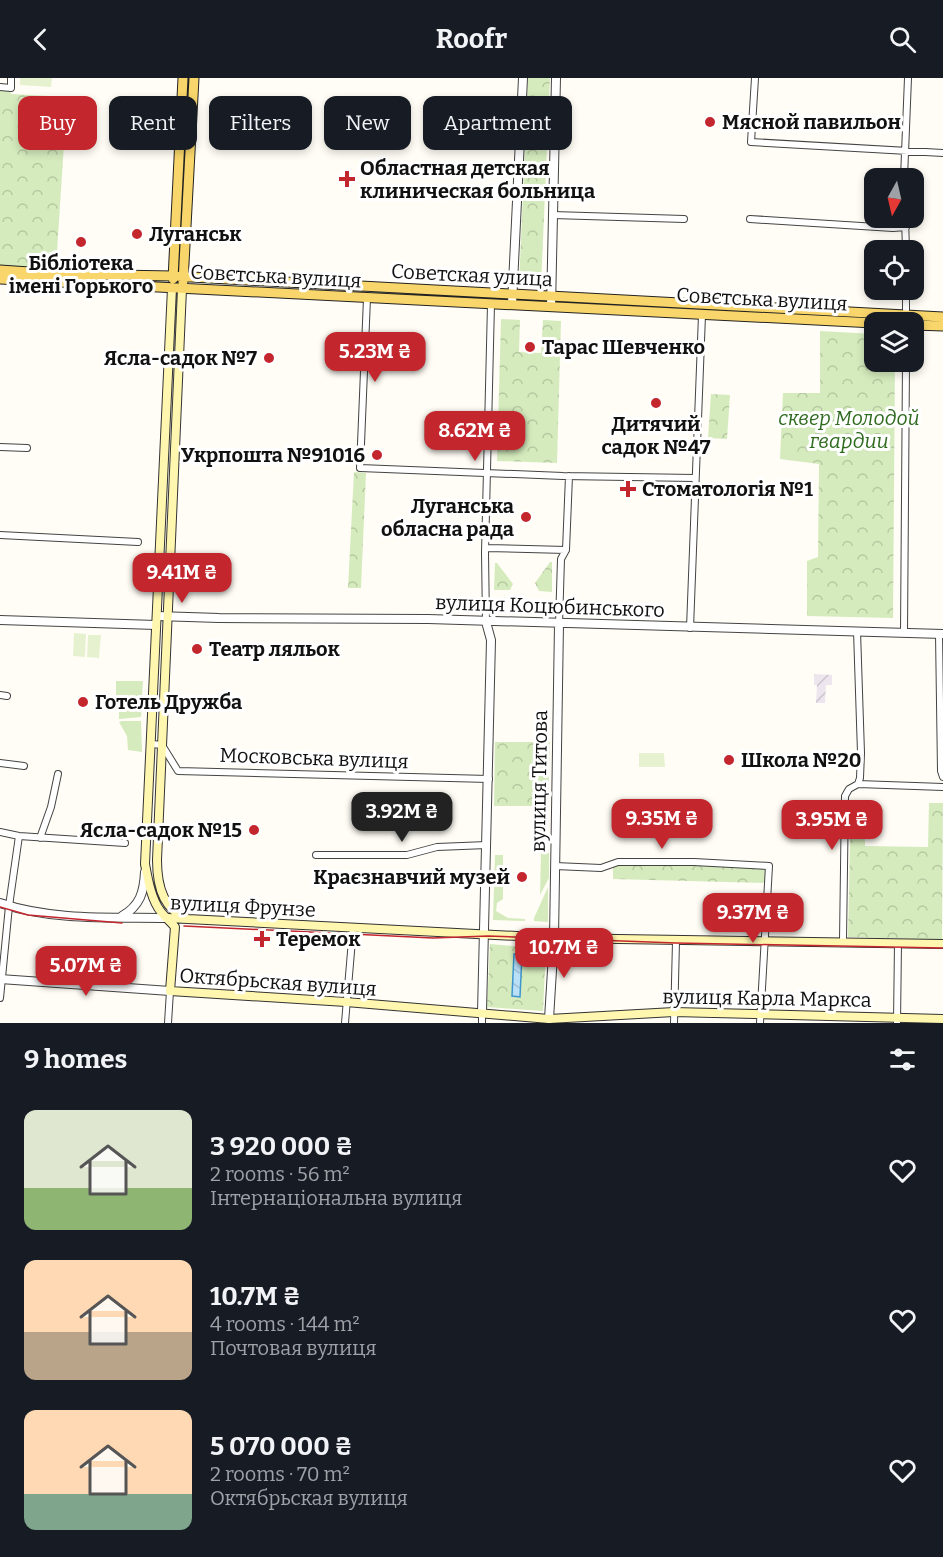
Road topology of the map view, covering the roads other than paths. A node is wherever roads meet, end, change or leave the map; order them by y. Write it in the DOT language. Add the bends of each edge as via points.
graph roads {
  1 [pos="11,78"];
  2 [pos="183,78"];
  3 [pos="194,78"];
  4 [pos="523,78"];
  5 [pos="556,78"];
  6 [pos="755,78"];
  7 [pos="908,78"];
  8 [pos="0,87"];
  9 [pos="905,151"];
  10 [pos="943,153"];
  11 [pos="904,168"];
  12 [pos="553,215"];
  13 [pos="684,219"];
  14 [pos="750,219"];
  15 [pos="864,227"];
  16 [pos="0,270"];
  17 [pos="173,276"];
  18 [pos="184,278"];
  19 [pos="0,279"];
  20 [pos="172,288"];
  21 [pos="182,289"];
  22 [pos="367,298"];
  23 [pos="512,300"];
  24 [pos="551,302"];
  25 [pos="491,304"];
  26 [pos="702,315"];
  27 [pos="864,317"];
  28 [pos="943,317"];
  29 [pos="924,318"];
  30 [pos="864,323"];
  31 [pos="924,325"];
  32 [pos="943,326"];
  33 [pos="906,372"];
  34 [pos="0,447"];
  35 [pos="27,448"];
  36 [pos="487,473"];
  37 [pos="568,476"];
  38 [pos="695,478"];
  39 [pos="0,535"];
  40 [pos="138,542"];
  41 [pos="485,548"];
  42 [pos="566,550"];
  43 [pos="168,616"];
  44 [pos="0,620"];
  45 [pos="157,620"];
  46 [pos="486,622"];
  47 [pos="558,624"];
  48 [pos="690,628"];
  49 [pos="857,631"];
  50 [pos="904,633"];
  51 [pos="941,634"];
  52 [pos="152,744"];
  53 [pos="162,746"];
  54 [pos="0,763"];
  55 [pos="24,766"];
  56 [pos="58,774"];
  57 [pos="943,777"];
  58 [pos="489,779"];
  59 [pos="858,784"];
  60 [pos="943,787"];
  61 [pos="0,832"];
  62 [pos="19,836"];
  63 [pos="40,837"];
  64 [pos="125,843"];
  65 [pos="487,845"];
  66 [pos="316,855"];
  67 [pos="145,864"];
  68 [pos="555,866"];
  69 [pos="0,903"];
  70 [pos="9,906"];
  71 [pos="120,917"];
  72 [pos="168,918"];
  73 [pos="191,919"];
  74 [pos="353,927"];
  75 [pos="485,934"];
  76 [pos="554,938"];
  77 [pos="676,941"];
  78 [pos="765,941"];
  79 [pos="841,943"];
  80 [pos="898,943"];
  81 [pos="943,944"];
  82 [pos="1,978"];
  83 [pos="170,991"];
  84 [pos="0,998"];
  85 [pos="346,1002"];
  86 [pos="482,1012"];
  87 [pos="674,1012"];
  88 [pos="760,1013"];
  89 [pos="943,1019"];
  90 [pos="897,1020"];
  91 [pos="548,1021"];
  92 [pos="168,1023"];
  93 [pos="345,1023"];
  94 [pos="482,1023"];
  95 [pos="674,1023"];
  96 [pos="760,1023"];
  1 -- 8 [label="street" via="11,88"];
  2 -- 17 [label="main road"];
  3 -- 18 [label="main road"];
  4 -- 23 [label="street"];
  5 -- 12 [label="street"];
  6 -- 9 [label="street" via="751,142"];
  7 -- 9 [label="street"];
  9 -- 10 [label="street"];
  9 -- 11 [label="street"];
  12 -- 13 [label="street"];
  12 -- 24 [label="street"];
  14 -- 15 [label="street"];
  16 -- 17 [label="main road, Советская улица"];
  17 -- 18 [label="main road, Советская улица"];
  17 -- 20 [label="main road"];
  18 -- 21 [label="main road"];
  18 -- 23 [label="main road, Советская улица"];
  19 -- 20 [label="main road, Совєтська вулиця"];
  20 -- 21 [label="main road, Совєтська вулиця"];
  20 -- 45 [label="main road"];
  21 -- 22 [label="main road, Совєтська вулиця"];
  21 -- 43 [label="main road"];
  22 -- 25 [label="main road, Совєтська вулиця"];
  22 -- 36 [label="street" via="360,468"];
  23 -- 24 [label="main road, Советская улица"];
  23 -- 25 [label="main road, Совєтська вулиця"];
  24 -- 26 [label="main road, Совєтська вулиця"];
  24 -- 27 [label="main road, Советская улица"];
  25 -- 36 [label="street"];
  26 -- 30 [label="main road, Совєтська вулиця"];
  26 -- 38 [label="street"];
  28 -- 29 [label="main road, Советская улица"];
  31 -- 32 [label="main road"];
  33 -- 50 [label="street"];
  34 -- 35 [label="street"];
  36 -- 37 [label="street"];
  36 -- 41 [label="street"];
  37 -- 38 [label="street"];
  37 -- 42 [label="street"];
  38 -- 48 [label="street"];
  39 -- 40 [label="street"];
  41 -- 42 [label="street"];
  41 -- 46 [label="street"];
  42 -- 47 [label="street" via="561,559"];
  43 -- 45 [label="street, вулиця Коцюбинського"];
  43 -- 46 [label="street, вулиця Коцюбинського"];
  43 -- 53 [label="main road"];
  44 -- 45 [label="street, вулиця Коцюбинського"];
  45 -- 52 [label="main road"];
  46 -- 47 [label="street, вулиця Коцюбинського"];
  46 -- 58 [label="street" via="491,636"];
  47 -- 48 [label="street, вулиця Коцюбинського"];
  47 -- 68 [label="street, вулиця Титова"];
  48 -- 49 [label="street, вулиця Коцюбинського"];
  49 -- 50 [label="street, вулиця Коцюбинського"];
  49 -- 59 [label="street" via="861,753"];
  50 -- 51 [label="street, вулиця Коцюбинського"];
  51 -- 57 [label="street"];
  52 -- 53 [label="street"];
  52 -- 67 [label="main road"];
  53 -- 58 [label="street, Московська вулиця" via="178,771"];
  53 -- 73 [label="main road" via="157,878 168,905"];
  54 -- 55 [label="street"];
  56 -- 63 [label="street"];
  58 -- 65 [label="street"];
  59 -- 60 [label="street"];
  59 -- 79 [label="street" via="845,796"];
  61 -- 62 [label="street"];
  62 -- 63 [label="street"];
  62 -- 70 [label="street"];
  63 -- 64 [label="street"];
  65 -- 66 [label="street" via="437,847 407,855"];
  65 -- 75 [label="street"];
  67 -- 71 [label="street" via="138,904"];
  67 -- 72 [label="main road" via="155,902"];
  68 -- 76 [label="street, вулиця Титова"];
  68 -- 78 [label="street" via="601,868 618,862 769,866"];
  69 -- 70 [label="street, вулиця Фрунзе"];
  70 -- 71 [label="street, вулиця Фрунзе" via="24,911"];
  70 -- 82 [label="street"];
  71 -- 72 [label="street, вулиця Фрунзе"];
  72 -- 73 [label="main road, вулиця Фрунзе"];
  72 -- 83 [label="main road" via="175,927"];
  73 -- 74 [label="main road, вулиця Фрунзе"];
  74 -- 75 [label="main road, вулиця Фрунзе"];
  74 -- 85 [label="street"];
  75 -- 76 [label="main road, вулиця Фрунзе"];
  75 -- 86 [label="street"];
  76 -- 77 [label="main road, вулиця Фрунзе"];
  76 -- 91 [label="street, вулиця Титова"];
  77 -- 78 [label="main road, вулиця Фрунзе"];
  77 -- 87 [label="street"];
  78 -- 79 [label="main road, вулиця Фрунзе"];
  78 -- 88 [label="street"];
  79 -- 80 [label="main road, вулиця Фрунзе"];
  80 -- 81 [label="main road, вулиця Фрунзе"];
  80 -- 90 [label="street"];
  82 -- 83 [label="street, Октябрьская вулиця"];
  82 -- 84 [label="street"];
  83 -- 85 [label="main road, Октябрьская вулиця"];
  83 -- 92 [label="street"];
  85 -- 86 [label="main road, Октябрьская вулиця"];
  85 -- 93 [label="street"];
  86 -- 91 [label="main road, вулиця Карла Маркса"];
  86 -- 94 [label="street"];
  87 -- 88 [label="main road, вулиця Карла Маркса"];
  87 -- 91 [label="main road, вулиця Карла Маркса"];
  87 -- 95 [label="street"];
  88 -- 90 [label="main road, вулиця Карла Маркса"];
  88 -- 96 [label="street"];
  89 -- 90 [label="main road, вулиця Карла Маркса"];
}
